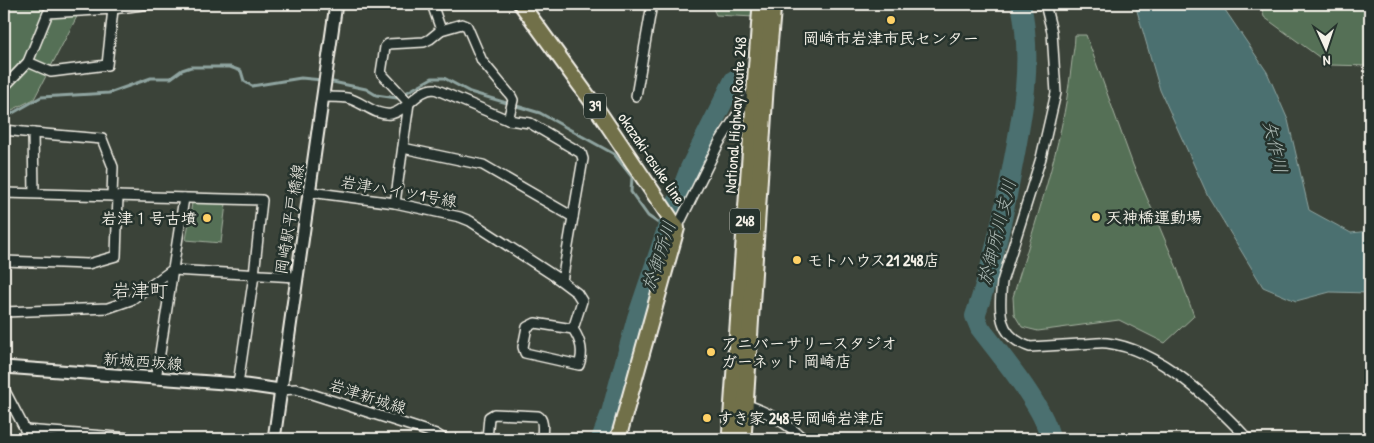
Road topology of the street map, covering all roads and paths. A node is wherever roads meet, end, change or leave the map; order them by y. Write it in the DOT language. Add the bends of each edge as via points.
graph roads {
  1 [pos="149,4"];
  2 [pos="336,4"];
  3 [pos="432,4"];
  4 [pos="521,4"];
  5 [pos="652,4"];
  6 [pos="761,4"];
  7 [pos="773,4"];
  8 [pos="1045,4"];
  9 [pos="113,9"];
  10 [pos="441,30"];
  11 [pos="28,62"];
  12 [pos="4,87"];
  13 [pos="754,88"];
  14 [pos="636,96"];
  15 [pos="323,97"];
  16 [pos="409,103"];
  17 [pos="508,120"];
  18 [pos="4,130"];
  19 [pos="33,133"];
  20 [pos="403,148"];
  21 [pos="310,192"];
  22 [pos="4,193"];
  23 [pos="34,193"];
  24 [pos="115,196"];
  25 [pos="184,198"];
  26 [pos="395,203"];
  27 [pos="574,218"];
  28 [pos="676,226"];
  29 [pos="4,261"];
  30 [pos="172,270"];
  31 [pos="254,275"];
  32 [pos="296,277"];
  33 [pos="557,278"];
  34 [pos="4,312"];
  35 [pos="573,330"];
  36 [pos="4,367"];
  37 [pos="156,379"];
  38 [pos="238,384"];
  39 [pos="4,389"];
  40 [pos="280,390"];
  41 [pos="745,404"];
  42 [pos="25,430"];
  43 [pos="30,439"];
  44 [pos="144,439"];
  45 [pos="274,439"];
  46 [pos="444,439"];
  47 [pos="487,439"];
  48 [pos="542,439"];
  49 [pos="618,439"];
  50 [pos="730,439"];
  51 [pos="743,439"];
  52 [pos="804,439"];
  53 [pos="1248,439"];
  1 -- 9 [label="street"];
  2 -- 15 [label="street, 岡崎駅平戸橋線"];
  3 -- 10 [label="street"];
  4 -- 28 [label="main road, okazaki-asuke line / 39"];
  5 -- 14 [label="street"];
  6 -- 13 [label="highway, National Highway Route 248 / 248"];
  7 -- 41 [label="highway, National Highway Route 248 / 248"];
  8 -- 53 [label="street" via="1052,32 1056,93 1002,282 1002,322 1011,338 1030,347 1105,343 1129,347 1192,385"];
  9 -- 11 [label="street" via="48,13"];
  9 -- 11 [label="street" via="107,66 51,72"];
  10 -- 16 [label="street" via="424,42 388,44 385,47 381,73"];
  10 -- 17 [label="street" via="459,24 467,26 482,61 511,96"];
  11 -- 12 [label="street"];
  13 -- 28 [label="street" via="719,143"];
  13 -- 50 [label="highway, National Highway Route 248 / 248"];
  15 -- 16 [label="street" via="348,98 381,113 391,114"];
  15 -- 21 [label="street, 岡崎駅平戸橋線"];
  16 -- 17 [label="street" via="432,89"];
  16 -- 20 [label="street"];
  17 -- 27 [label="street" via="530,123 581,153 583,159"];
  18 -- 19 [label="street"];
  19 -- 23 [label="street"];
  19 -- 24 [label="street" via="102,139 113,167"];
  20 -- 26 [label="street"];
  20 -- 27 [label="street" via="483,165"];
  21 -- 26 [label="street, 岩津ハイツ1号線"];
  21 -- 32 [label="street, 岡崎駅平戸橋線"];
  22 -- 23 [label="street"];
  23 -- 24 [label="street"];
  24 -- 25 [label="street"];
  24 -- 29 [label="street" via="116,256 88,264"];
  25 -- 30 [label="street"];
  25 -- 31 [label="street" via="262,200"];
  26 -- 33 [label="street, 岩津ハイツ1号線" via="470,221"];
  27 -- 33 [label="street" via="562,281"];
  28 -- 49 [label="main road, okazaki-asuke line"];
  30 -- 31 [label="street"];
  30 -- 34 [label="street" via="131,300 108,308"];
  30 -- 37 [label="street"];
  31 -- 32 [label="street"];
  31 -- 38 [label="street"];
  32 -- 40 [label="street, 岡崎駅平戸橋線"];
  33 -- 35 [label="street, 岩津ハイツ1号線" via="578,293 582,301"];
  35 -- 35 [label="street" via="579,339 579,365 525,353 527,327 535,323"];
  36 -- 37 [label="street, 新城西坂線"];
  37 -- 38 [label="street, 新城西坂線"];
  38 -- 40 [label="street, 新城西坂線"];
  39 -- 42 [label="street"];
  40 -- 45 [label="street, 岡崎駅平戸橋線"];
  40 -- 46 [label="street, 岩津新城線" via="296,389"];
  41 -- 51 [label="highway, National Highway Route 248 / 248"];
  41 -- 52 [label="street" via="766,412"];
  42 -- 43 [label="street"];
  42 -- 44 [label="street"];
  47 -- 48 [label="street" via="489,417 494,414 538,416 543,421"];
}
